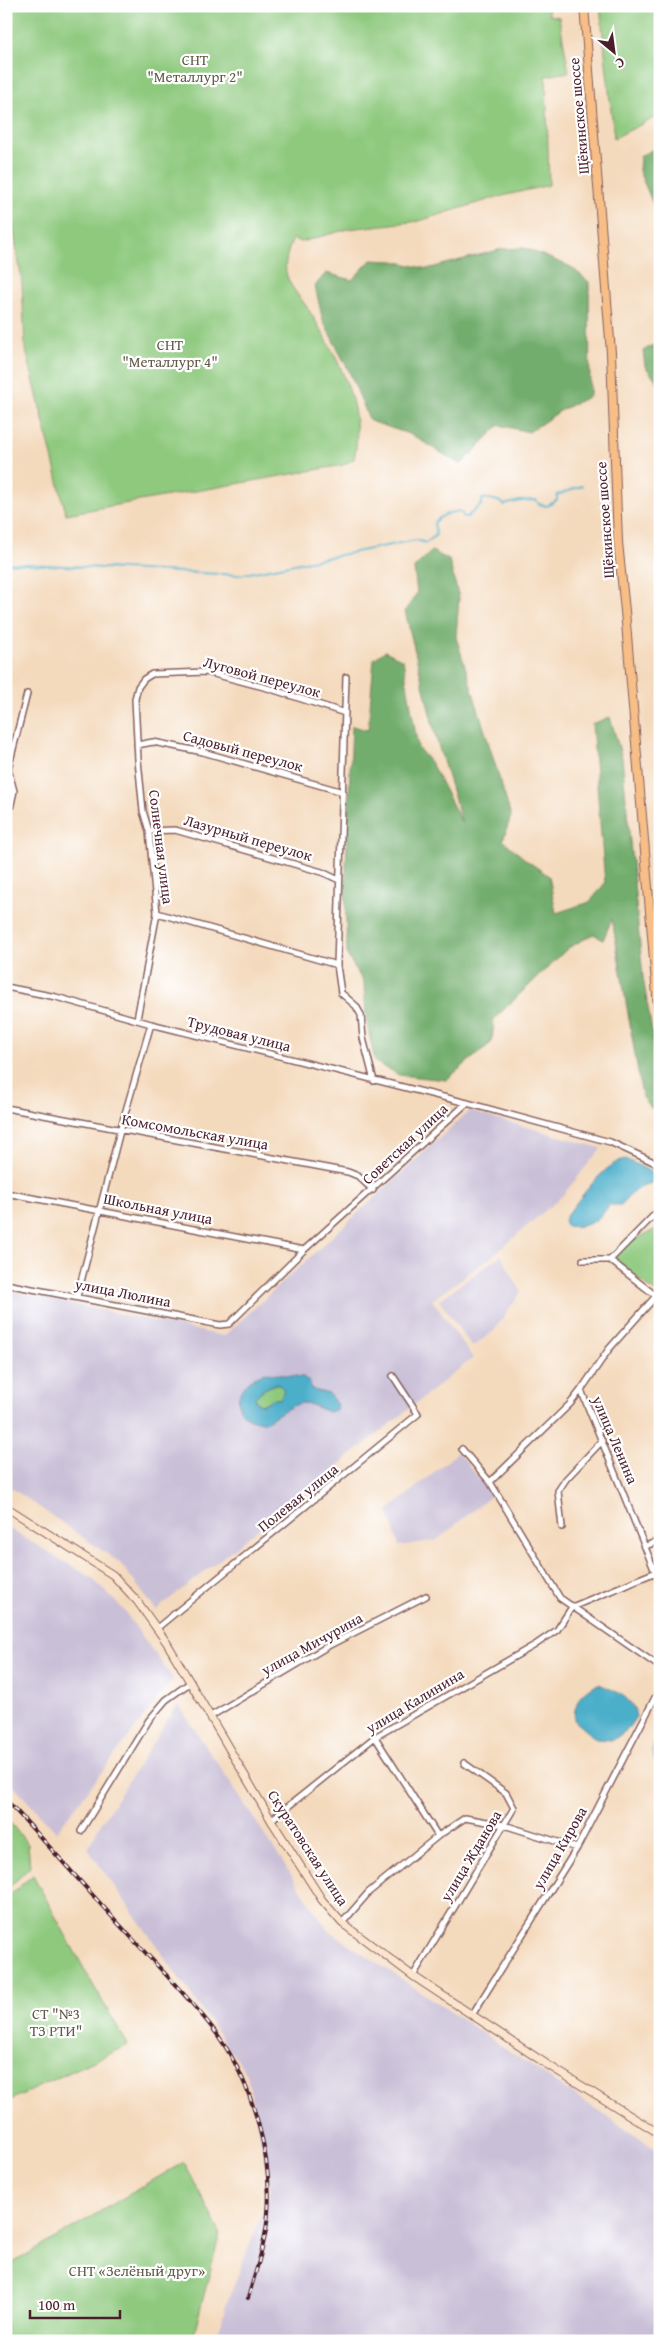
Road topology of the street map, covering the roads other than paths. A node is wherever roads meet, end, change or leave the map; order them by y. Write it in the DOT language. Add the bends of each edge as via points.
graph roads {
  1 [pos="584,6"];
  2 [pos="346,677"];
  3 [pos="144,679"];
  4 [pos="27,694"];
  5 [pos="345,713"];
  6 [pos="137,745"];
  7 [pos="343,792"];
  8 [pos="6,827"];
  9 [pos="149,831"];
  10 [pos="339,880"];
  11 [pos="157,913"];
  12 [pos="337,965"];
  13 [pos="6,987"];
  14 [pos="137,1019"];
  15 [pos="151,1024"];
  16 [pos="660,1032"];
  17 [pos="374,1081"];
  18 [pos="467,1103"];
  19 [pos="6,1108"];
  20 [pos="120,1131"];
  21 [pos="660,1165"];
  22 [pos="373,1190"];
  23 [pos="6,1193"];
  24 [pos="660,1209"];
  25 [pos="98,1210"];
  26 [pos="304,1250"];
  27 [pos="583,1260"];
  28 [pos="610,1260"];
  29 [pos="6,1284"];
  30 [pos="77,1297"];
  31 [pos="658,1298"];
  32 [pos="233,1320"];
  33 [pos="393,1376"];
  34 [pos="581,1390"];
  35 [pos="602,1441"];
  36 [pos="462,1449"];
  37 [pos="490,1482"];
  38 [pos="6,1507"];
  39 [pos="562,1527"];
  40 [pos="660,1540"];
  41 [pos="646,1546"];
  42 [pos="656,1572"];
  43 [pos="660,1584"];
  44 [pos="426,1596"];
  45 [pos="572,1607"];
  46 [pos="157,1628"];
  47 [pos="660,1667"];
  48 [pos="191,1682"];
  49 [pos="660,1688"];
  50 [pos="211,1716"];
  51 [pos="375,1737"];
  52 [pos="464,1764"];
  53 [pos="271,1820"];
  54 [pos="504,1825"];
  55 [pos="81,1831"];
  56 [pos="438,1836"];
  57 [pos="578,1848"];
  58 [pos="342,1923"];
  59 [pos="412,1976"];
  60 [pos="472,2015"];
  61 [pos="660,2134"];
  1 -- 16 [label="main road, Щёкинское шоссе" via="612,352 618,542"];
  2 -- 5 [label="street"];
  3 -- 5 [label="street, Луговой переулок" via="162,672 206,672"];
  3 -- 6 [label="street, Солнечная улица" via="135,699"];
  4 -- 8 [label="street" via="8,768 14,791"];
  5 -- 7 [label="street"];
  6 -- 7 [label="street, Садовый переулок" via="153,742 203,752"];
  6 -- 9 [label="street, Солнечная улица" via="143,812"];
  7 -- 10 [label="street"];
  9 -- 10 [label="street, Лазурный переулок" via="174,830 322,872"];
  9 -- 11 [label="street, Солнечная улица"];
  10 -- 12 [label="street"];
  11 -- 12 [label="street"];
  11 -- 14 [label="street, Солнечная улица"];
  12 -- 17 [label="street" via="341,993 361,1015"];
  13 -- 14 [label="street, Трудовая улица"];
  14 -- 15 [label="street, Трудовая улица"];
  15 -- 17 [label="street, Трудовая улица"];
  15 -- 20 [label="street"];
  17 -- 18 [label="street, Трудовая улица"];
  18 -- 21 [label="street, Советская улица" via="610,1142"];
  18 -- 22 [label="street, Советская улица"];
  19 -- 20 [label="street, Комсомольская улица"];
  20 -- 22 [label="street, Комсомольская улица" via="348,1172 358,1176"];
  20 -- 25 [label="street"];
  22 -- 26 [label="street, Советская улица"];
  23 -- 25 [label="street, Школьная улица"];
  24 -- 28 [label="street"];
  25 -- 26 [label="street, Школьная улица"];
  25 -- 30 [label="street"];
  26 -- 32 [label="street, Советская улица"];
  27 -- 28 [label="street"];
  28 -- 31 [label="street"];
  29 -- 30 [label="street, улица Люлина"];
  30 -- 32 [label="street, улица Люлина" via="220,1325"];
  31 -- 34 [label="street, улица Ленина" via="610,1349"];
  33 -- 46 [label="street, Полевая улица" via="418,1414"];
  34 -- 35 [label="street, улица Ленина"];
  34 -- 37 [label="street"];
  35 -- 39 [label="street" via="558,1491"];
  35 -- 41 [label="street, улица Ленина"];
  36 -- 37 [label="street"];
  37 -- 45 [label="street" via="560,1598"];
  38 -- 46 [label="street, Скуратовская улица" via="113,1575"];
  40 -- 41 [label="street"];
  41 -- 42 [label="street, улица Ленина"];
  42 -- 43 [label="street, улица Ленина"];
  42 -- 45 [label="street"];
  44 -- 50 [label="street, улица Мичурина" via="328,1646"];
  45 -- 47 [label="street"];
  45 -- 51 [label="street, улица Калинина" via="557,1630 535,1645"];
  46 -- 48 [label="street, Скуратовская улица"];
  48 -- 50 [label="street, Скуратовская улица"];
  48 -- 55 [label="street" via="166,1700 148,1720"];
  49 -- 57 [label="street, улица Кирова"];
  50 -- 53 [label="street, Скуратовская улица"];
  51 -- 53 [label="street, улица Калинина"];
  51 -- 56 [label="street"];
  52 -- 54 [label="street, улица Жданова" via="506,1793 514,1808"];
  53 -- 58 [label="street, Скуратовская улица" via="322,1900"];
  54 -- 56 [label="street" via="465,1818"];
  54 -- 57 [label="street"];
  54 -- 59 [label="street, улица Жданова"];
  56 -- 58 [label="street" via="369,1892"];
  57 -- 60 [label="street, улица Кирова"];
  58 -- 59 [label="street, Скуратовская улица"];
  59 -- 60 [label="street, Скуратовская улица"];
  60 -- 61 [label="street, Скуратовская улица"];
}
